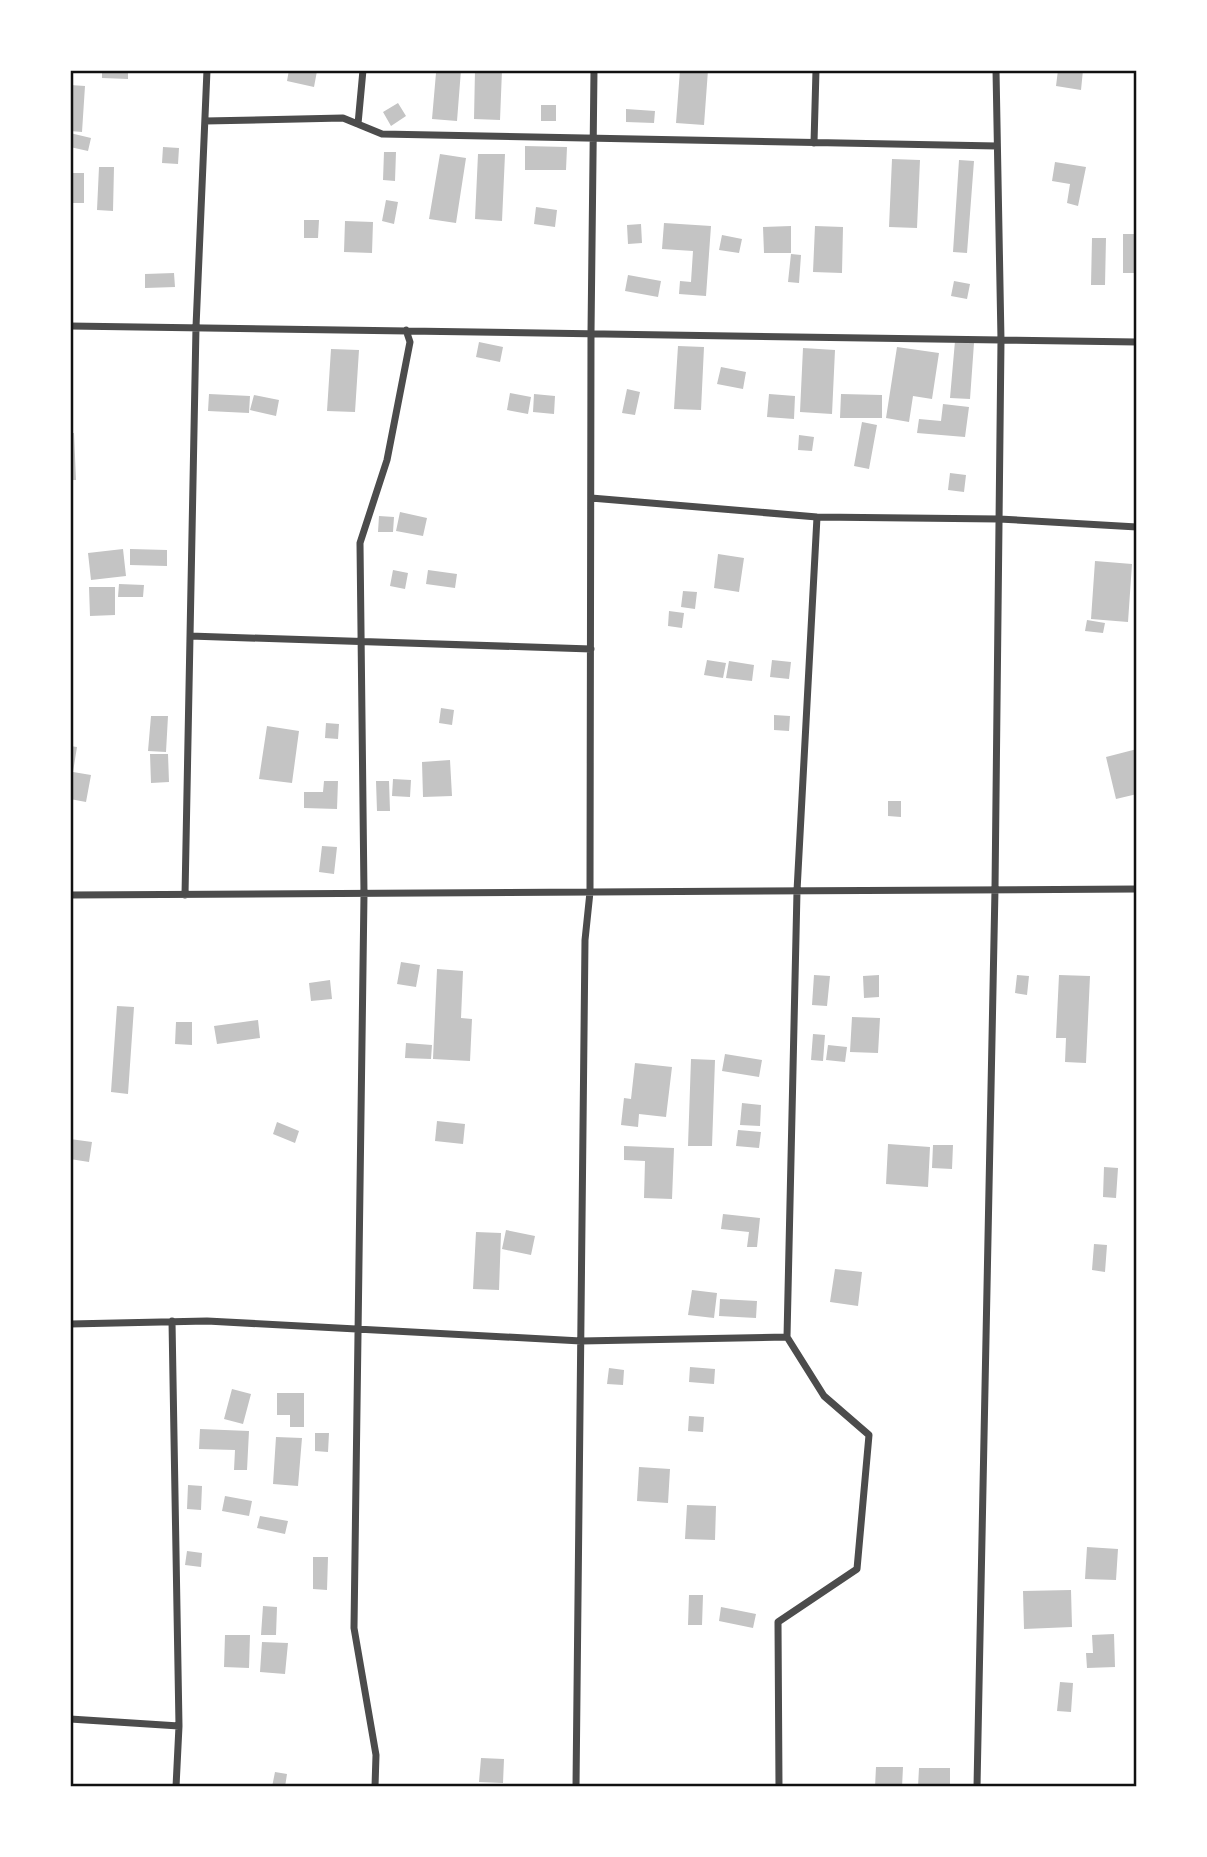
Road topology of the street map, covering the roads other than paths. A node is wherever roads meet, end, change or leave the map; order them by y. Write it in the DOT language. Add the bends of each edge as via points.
graph roads {
  1 [pos="207,70"];
  2 [pos="363,70"];
  3 [pos="594,70"];
  4 [pos="816,70"];
  5 [pos="996,70"];
  6 [pos="205,121"];
  7 [pos="358,124"];
  8 [pos="594,138"];
  9 [pos="814,143"];
  10 [pos="997,146"];
  11 [pos="70,326"];
  12 [pos="196,327"];
  13 [pos="406,330"];
  14 [pos="591,333"];
  15 [pos="1001,340"];
  16 [pos="1137,342"];
  17 [pos="591,498"];
  18 [pos="817,517"];
  19 [pos="999,519"];
  20 [pos="1137,527"];
  21 [pos="190,636"];
  22 [pos="361,640"];
  23 [pos="591,649"];
  24 [pos="995,889"];
  25 [pos="1137,889"];
  26 [pos="797,891"];
  27 [pos="590,892"];
  28 [pos="365,894"];
  29 [pos="70,895"];
  30 [pos="185,895"];
  31 [pos="172,1321"];
  32 [pos="70,1324"];
  33 [pos="359,1328"];
  34 [pos="787,1338"];
  35 [pos="581,1340"];
  36 [pos="70,1719"];
  37 [pos="179,1726"];
  38 [pos="176,1787"];
  39 [pos="375,1787"];
  40 [pos="576,1787"];
  41 [pos="779,1787"];
  42 [pos="977,1787"];
  1 -- 6 [label="street"];
  2 -- 7 [label="street"];
  3 -- 8 [label="street"];
  4 -- 9 [label="street"];
  5 -- 10 [label="street"];
  6 -- 7 [label="street" via="343,118"];
  6 -- 12 [label="street"];
  7 -- 8 [label="street" via="382,134"];
  8 -- 9 [label="street"];
  8 -- 14 [label="street"];
  9 -- 10 [label="street"];
  10 -- 15 [label="street"];
  11 -- 12 [label="street"];
  12 -- 13 [label="street"];
  12 -- 21 [label="street"];
  13 -- 14 [label="street"];
  13 -- 22 [label="street" via="410,342 387,460 360,543"];
  14 -- 15 [label="street"];
  14 -- 17 [label="street"];
  15 -- 16 [label="street"];
  15 -- 19 [label="street"];
  17 -- 18 [label="street"];
  17 -- 23 [label="street"];
  18 -- 19 [label="street"];
  18 -- 26 [label="street"];
  19 -- 20 [label="street"];
  19 -- 24 [label="street"];
  21 -- 22 [label="street"];
  21 -- 30 [label="street"];
  22 -- 23 [label="street"];
  22 -- 28 [label="street"];
  23 -- 27 [label="street"];
  24 -- 25 [label="street"];
  24 -- 26 [label="street"];
  24 -- 42 [label="street"];
  26 -- 27 [label="street"];
  26 -- 34 [label="street"];
  27 -- 28 [label="street"];
  27 -- 35 [label="street" via="585,940"];
  28 -- 30 [label="street"];
  28 -- 33 [label="street"];
  29 -- 30 [label="street"];
  31 -- 32 [label="street"];
  31 -- 33 [label="street"];
  31 -- 37 [label="street"];
  33 -- 35 [label="street"];
  33 -- 39 [label="street" via="354,1628 376,1755"];
  34 -- 35 [label="street"];
  34 -- 41 [label="street" via="824,1396 869,1435 857,1569 778,1622"];
  35 -- 40 [label="street"];
  36 -- 37 [label="street"];
  37 -- 38 [label="street"];
}
